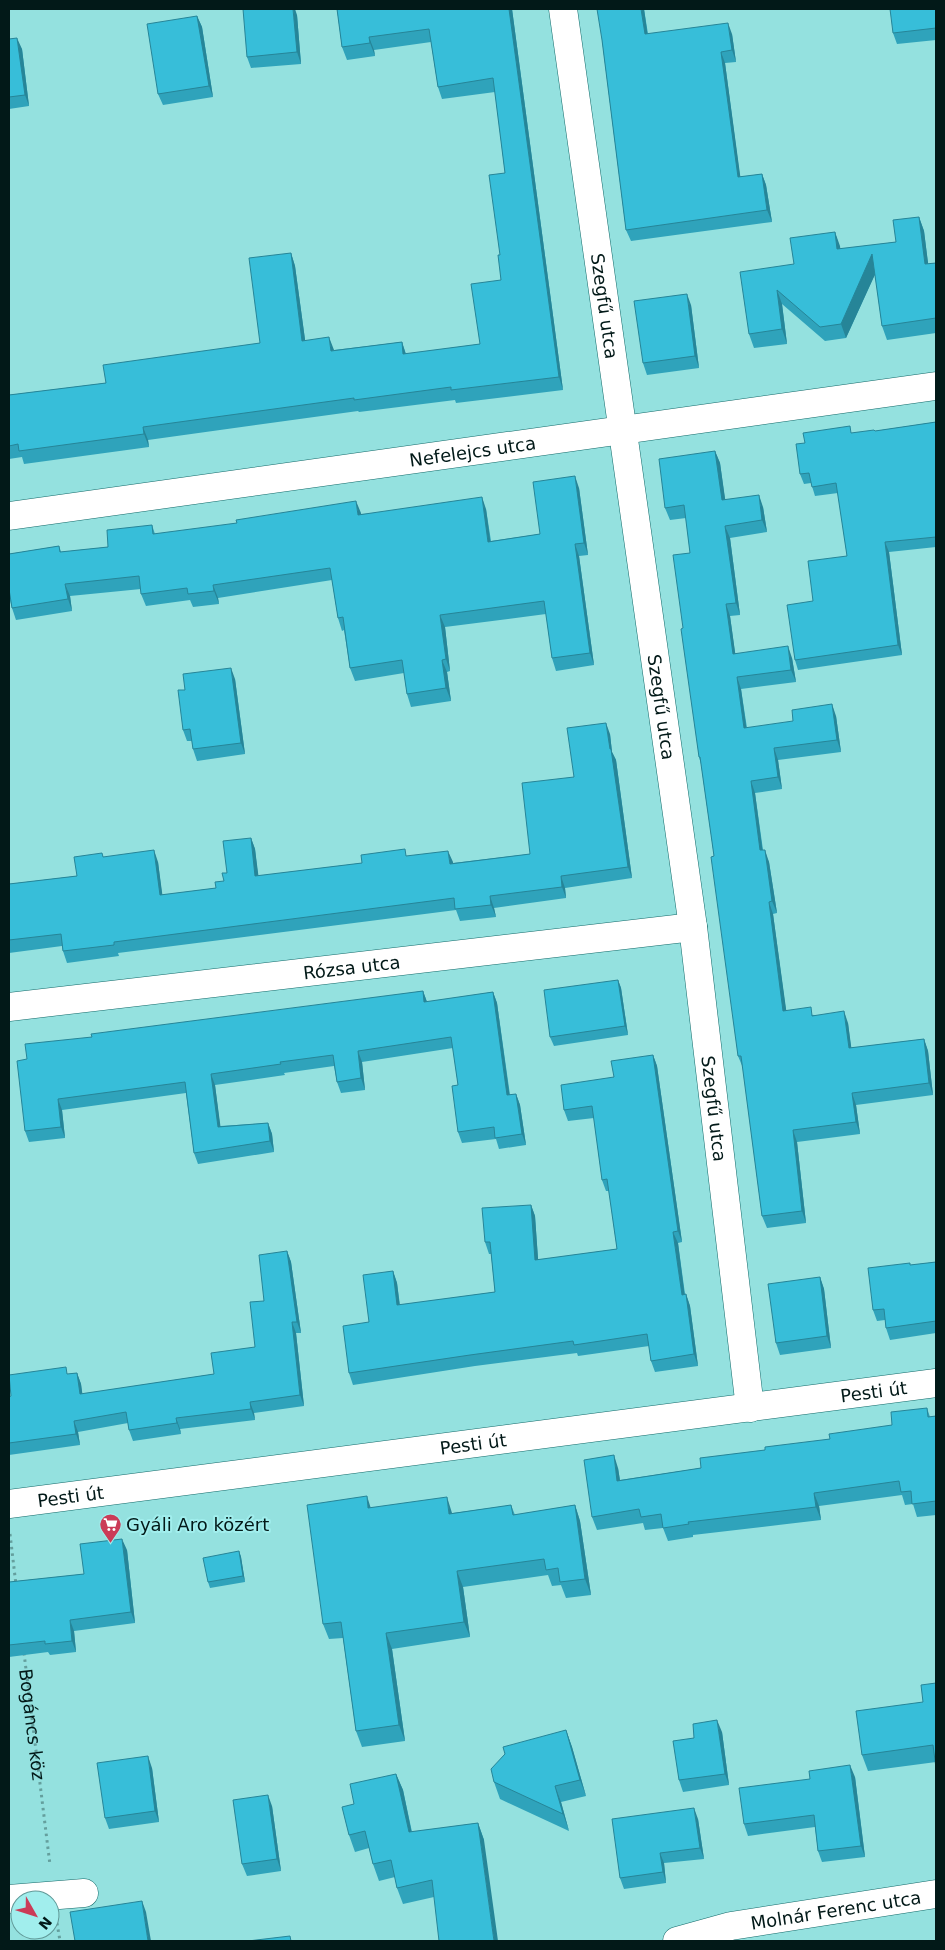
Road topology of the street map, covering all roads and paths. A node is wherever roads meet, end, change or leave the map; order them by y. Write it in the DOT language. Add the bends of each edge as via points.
graph roads {
  1 [pos="563,9"];
  2 [pos="936,386"];
  3 [pos="623,430"];
  4 [pos="9,516"];
  5 [pos="693,927"];
  6 [pos="9,1007"];
  7 [pos="936,1383"];
  8 [pos="750,1408"];
  9 [pos="9,1504"];
  10 [pos="10,1533"];
  11 [pos="16,1590"];
  12 [pos="23,1648"];
  13 [pos="53,1890"];
  14 [pos="84,1893"];
  15 [pos="936,1894"];
  16 [pos="60,1895"];
  17 [pos="677,1941"];
  1 -- 3 [label="street, Szegfű utca"];
  2 -- 3 [label="street, Nefelejcs utca"];
  3 -- 4 [label="street, Nefelejcs utca"];
  3 -- 5 [label="street, Szegfű utca"];
  5 -- 6 [label="street, Rózsa utca"];
  5 -- 8 [label="street, Szegfű utca"];
  7 -- 8 [label="street, Pesti út"];
  8 -- 9 [label="street, Pesti út"];
  10 -- 11 [label="path"];
  12 -- 13 [label="path, Bogáncs köz"];
  14 -- 16 [label="street"];
  15 -- 17 [label="street, Molnár Ferenc utca" via="731,1926"];
}
